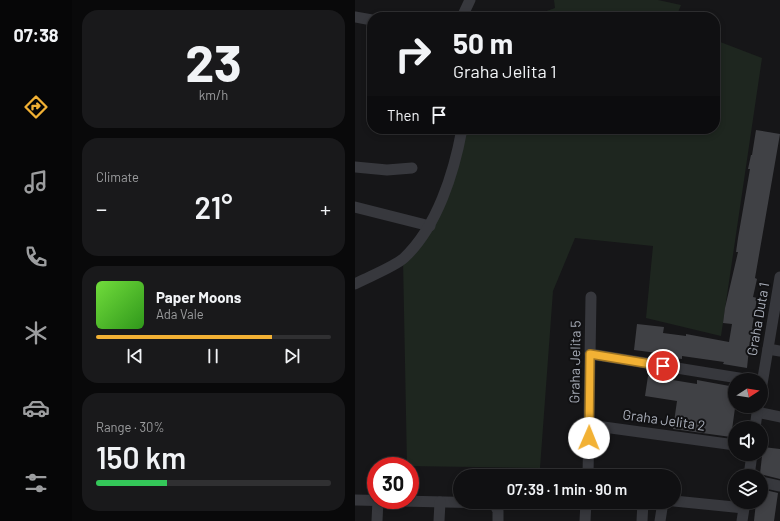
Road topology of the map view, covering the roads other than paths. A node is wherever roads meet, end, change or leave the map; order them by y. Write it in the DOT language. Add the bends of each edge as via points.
graph roads {
  1 [pos="470,0"];
  2 [pos="464,12"];
  3 [pos="355,17"];
  4 [pos="367,19"];
  5 [pos="461,134"];
  6 [pos="355,167"];
  7 [pos="412,168"];
  8 [pos="355,207"];
  9 [pos="430,226"];
  10 [pos="355,284"];
  11 [pos="779,284"];
  12 [pos="591,297"];
  13 [pos="768,349"];
  14 [pos="780,351"];
  15 [pos="590,354"];
  16 [pos="763,373"];
  17 [pos="728,376"];
  18 [pos="768,413"];
  19 [pos="780,417"];
  20 [pos="589,425"];
  21 [pos="728,444"];
  22 [pos="588,469"];
  23 [pos="768,483"];
  24 [pos="780,486"];
  25 [pos="355,500"];
  26 [pos="367,500"];
  27 [pos="419,501"];
  28 [pos="681,501"];
  29 [pos="440,502"];
  30 [pos="728,504"];
  31 [pos="378,509"];
  32 [pos="586,509"];
  33 [pos="642,509"];
  34 [pos="662,509"];
  35 [pos="744,509"];
  36 [pos="377,521"];
  37 [pos="439,521"];
  38 [pos="498,521"];
  39 [pos="585,521"];
  40 [pos="641,521"];
  41 [pos="660,521"];
  42 [pos="742,521"];
  1 -- 2 [label="street"];
  3 -- 4 [label="street"];
  5 -- 9 [label="street" via="447,189"];
  6 -- 7 [label="street" via="387,170"];
  8 -- 9 [label="street"];
  9 -- 10 [label="street" via="403,259"];
  11 -- 13 [label="street, Graha Duta 1"];
  12 -- 15 [label="street, Graha Jelita 5"];
  13 -- 14 [label="street"];
  13 -- 16 [label="street, Graha Duta 1"];
  15 -- 17 [label="street"];
  15 -- 20 [label="street, Graha Jelita 5"];
  18 -- 19 [label="street"];
  20 -- 21 [label="street, Graha Jelita 2"];
  20 -- 22 [label="street, Graha Jelita 5"];
  23 -- 24 [label="street"];
  25 -- 26 [label="street"];
  27 -- 29 [label="street"];
  28 -- 30 [label="street"];
  29 -- 37 [label="street"];
  29 -- 38 [label="street" via="491,503 498,510"];
  31 -- 36 [label="street"];
  32 -- 39 [label="street"];
  33 -- 40 [label="street"];
  34 -- 41 [label="street"];
  35 -- 42 [label="street"];
}
